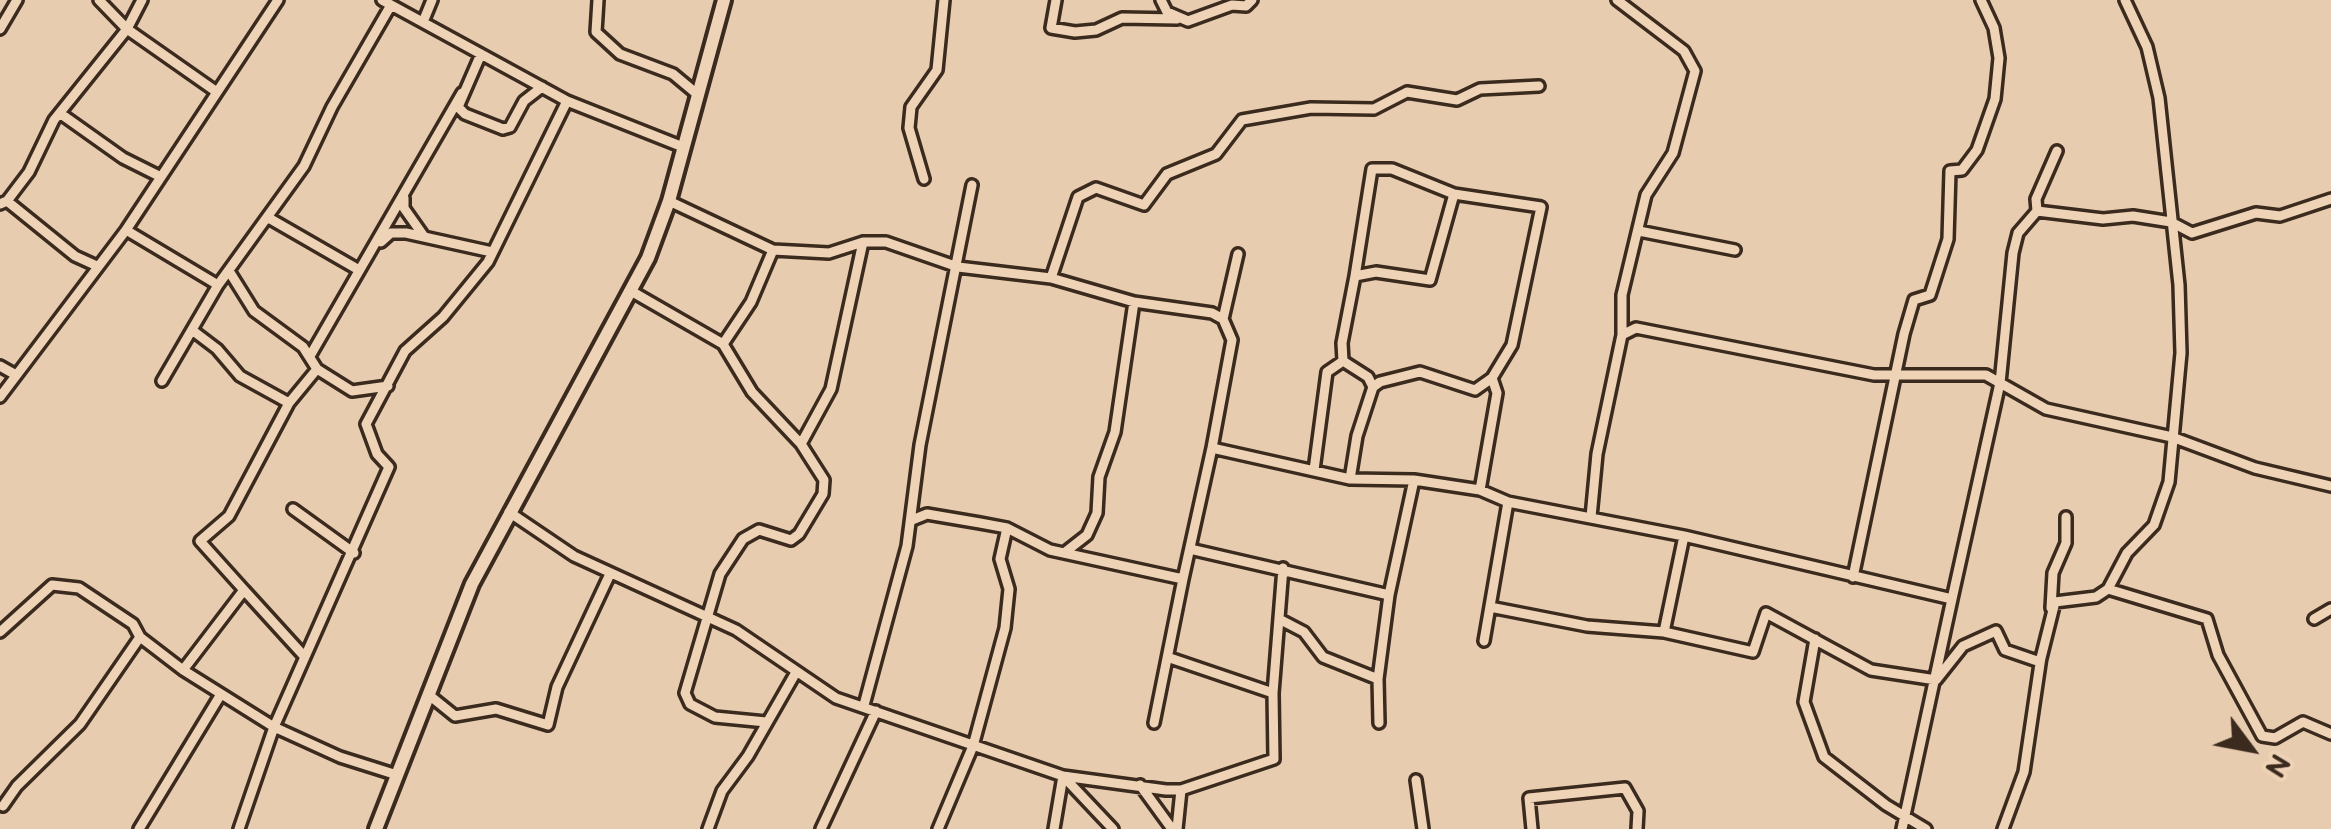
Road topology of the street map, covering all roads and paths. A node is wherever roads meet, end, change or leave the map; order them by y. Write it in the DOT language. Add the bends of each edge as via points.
graph roads {
  1 [pos="17,0"];
  2 [pos="98,0"];
  3 [pos="142,0"];
  4 [pos="278,0"];
  5 [pos="432,0"];
  6 [pos="598,0"];
  7 [pos="724,0"];
  8 [pos="944,0"];
  9 [pos="1056,0"];
  10 [pos="1161,0"];
  11 [pos="1252,0"];
  12 [pos="1618,0"];
  13 [pos="1981,0"];
  14 [pos="2124,0"];
  15 [pos="387,3"];
  16 [pos="1177,19"];
  17 [pos="423,22"];
  18 [pos="0,29"];
  19 [pos="127,29"];
  20 [pos="480,54"];
  21 [pos="1539,86"];
  22 [pos="542,87"];
  23 [pos="214,90"];
  24 [pos="462,94"];
  25 [pos="697,94"];
  26 [pos="567,101"];
  27 [pos="61,114"];
  28 [pos="683,147"];
  29 [pos="2057,150"];
  30 [pos="160,176"];
  31 [pos="924,179"];
  32 [pos="972,185"];
  33 [pos="1454,194"];
  34 [pos="404,196"];
  35 [pos="2331,198"];
  36 [pos="669,201"];
  37 [pos="3,202"];
  38 [pos="2037,210"];
  39 [pos="267,217"];
  40 [pos="2171,222"];
  41 [pos="126,230"];
  42 [pos="1639,232"];
  43 [pos="423,234"];
  44 [pos="863,242"];
  45 [pos="374,248"];
  46 [pos="773,250"];
  47 [pos="1736,250"];
  48 [pos="492,252"];
  49 [pos="1238,254"];
  50 [pos="97,266"];
  51 [pos="958,267"];
  52 [pos="359,270"];
  53 [pos="229,271"];
  54 [pos="1356,276"];
  55 [pos="1051,278"];
  56 [pos="218,285"];
  57 [pos="631,291"];
  58 [pos="1134,302"];
  59 [pos="1223,319"];
  60 [pos="192,330"];
  61 [pos="1622,336"];
  62 [pos="723,344"];
  63 [pos="310,356"];
  64 [pos="1343,361"];
  65 [pos="0,366"];
  66 [pos="317,370"];
  67 [pos="16,374"];
  68 [pos="1897,377"];
  69 [pos="1492,378"];
  70 [pos="162,381"];
  71 [pos="2000,383"];
  72 [pos="388,386"];
  73 [pos="1374,387"];
  74 [pos="0,397"];
  75 [pos="288,404"];
  76 [pos="2172,436"];
  77 [pos="800,444"];
  78 [pos="1212,448"];
  79 [pos="1314,470"];
  80 [pos="1350,479"];
  81 [pos="1414,480"];
  82 [pos="2331,486"];
  83 [pos="1480,490"];
  84 [pos="1508,502"];
  85 [pos="293,509"];
  86 [pos="509,512"];
  87 [pos="1591,516"];
  88 [pos="2066,516"];
  89 [pos="912,520"];
  90 [pos="1007,528"];
  91 [pos="1684,536"];
  92 [pos="1190,549"];
  93 [pos="354,553"];
  94 [pos="1064,553"];
  95 [pos="1282,568"];
  96 [pos="610,574"];
  97 [pos="1852,577"];
  98 [pos="1184,579"];
  99 [pos="2108,589"];
  100 [pos="244,590"];
  101 [pos="1389,595"];
  102 [pos="1952,599"];
  103 [pos="1490,608"];
  104 [pos="2331,608"];
  105 [pos="706,619"];
  106 [pos="1279,619"];
  107 [pos="2314,619"];
  108 [pos="1,630"];
  109 [pos="1664,632"];
  110 [pos="140,638"];
  111 [pos="1815,639"];
  112 [pos="1484,641"];
  113 [pos="304,656"];
  114 [pos="1170,658"];
  115 [pos="2040,662"];
  116 [pos="183,670"];
  117 [pos="795,674"];
  118 [pos="1378,679"];
  119 [pos="1936,680"];
  120 [pos="1273,693"];
  121 [pos="221,694"];
  122 [pos="428,695"];
  123 [pos="864,705"];
  124 [pos="876,711"];
  125 [pos="766,722"];
  126 [pos="1379,723"];
  127 [pos="1154,724"];
  128 [pos="274,728"];
  129 [pos="2331,734"];
  130 [pos="973,746"];
  131 [pos="397,775"];
  132 [pos="1063,776"];
  133 [pos="1416,780"];
  134 [pos="1140,785"];
  135 [pos="1180,790"];
  136 [pos="4,806"];
  137 [pos="1905,817"];
  138 [pos="139,829"];
  139 [pos="238,829"];
  140 [pos="376,829"];
  141 [pos="708,829"];
  142 [pos="822,829"];
  143 [pos="938,829"];
  144 [pos="1054,829"];
  145 [pos="1114,829"];
  146 [pos="1174,829"];
  147 [pos="1423,829"];
  148 [pos="1532,829"];
  149 [pos="1637,829"];
  150 [pos="1902,829"];
  151 [pos="1926,829"];
  152 [pos="2003,829"];
  1 -- 18 [label="street"];
  2 -- 19 [label="street"];
  3 -- 19 [label="street"];
  4 -- 23 [label="street"];
  5 -- 17 [label="street"];
  6 -- 25 [label="street" via="596,32 620,54 673,74"];
  7 -- 25 [label="main road"];
  8 -- 31 [label="street" via="937,70 911,106 908,128"];
  9 -- 16 [label="street" via="1051,28 1076,32 1122,18"];
  10 -- 16 [label="street"];
  11 -- 16 [label="street"];
  12 -- 42 [label="street" via="1684,50 1695,71 1673,152 1646,195"];
  13 -- 68 [label="street" via="1999,58 1995,99 1977,150 1962,170 1950,172 1948,239 1930,295 1914,300"];
  14 -- 40 [label="street" via="2159,98"];
  15 -- 17 [label="street"];
  15 -- 39 [label="street" via="304,166"];
  17 -- 20 [label="street"];
  19 -- 23 [label="street"];
  19 -- 27 [label="street"];
  20 -- 22 [label="street"];
  20 -- 24 [label="street"];
  21 -- 55 [label="street" via="1480,89 1457,100 1406,92 1374,109 1311,108 1242,120 1216,154 1167,174 1144,205 1096,188 1078,197"];
  22 -- 24 [label="street" via="503,129 461,112"];
  22 -- 26 [label="street"];
  23 -- 30 [label="street"];
  24 -- 34 [label="street"];
  25 -- 28 [label="main road"];
  26 -- 28 [label="street"];
  26 -- 48 [label="street"];
  27 -- 30 [label="street"];
  27 -- 37 [label="street" via="29,172"];
  28 -- 36 [label="main road"];
  29 -- 38 [label="street"];
  30 -- 41 [label="street"];
  32 -- 51 [label="street"];
  33 -- 54 [label="street" via="1430,280 1376,272"];
  33 -- 54 [label="street" via="1392,169 1372,169"];
  33 -- 69 [label="street" via="1542,207 1512,345"];
  34 -- 43 [label="street" via="404,208"];
  34 -- 45 [label="street"];
  35 -- 40 [label="street" via="2280,216 2256,213 2205,232"];
  36 -- 46 [label="street"];
  36 -- 57 [label="main road"];
  37 -- 50 [label="street"];
  38 -- 40 [label="street"];
  38 -- 71 [label="street" via="2018,233 2013,254"];
  39 -- 52 [label="street"];
  39 -- 53 [label="street"];
  40 -- 76 [label="street" via="2181,352"];
  41 -- 50 [label="street"];
  41 -- 56 [label="street"];
  42 -- 47 [label="street"];
  42 -- 61 [label="street" via="1622,295"];
  43 -- 45 [label="street" via="391,233"];
  43 -- 48 [label="street"];
  44 -- 46 [label="street" via="829,254"];
  44 -- 51 [label="street" via="908,246"];
  44 -- 77 [label="street" via="831,389"];
  45 -- 52 [label="street"];
  46 -- 62 [label="street" via="752,302"];
  48 -- 72 [label="street" via="475,280 405,351"];
  49 -- 59 [label="street"];
  50 -- 67 [label="street"];
  51 -- 55 [label="street"];
  51 -- 89 [label="street" via="920,445"];
  52 -- 63 [label="street"];
  53 -- 56 [label="street"];
  53 -- 63 [label="street" via="254,310"];
  54 -- 64 [label="street"];
  55 -- 58 [label="street"];
  56 -- 60 [label="street"];
  57 -- 62 [label="street"];
  57 -- 86 [label="main road"];
  58 -- 59 [label="street"];
  58 -- 94 [label="street" via="1097,513 1087,534"];
  59 -- 78 [label="street" via="1232,340"];
  60 -- 70 [label="street"];
  60 -- 75 [label="street" via="240,376"];
  61 -- 68 [label="street" via="1636,328"];
  61 -- 87 [label="street"];
  62 -- 77 [label="street" via="752,392"];
  63 -- 66 [label="street"];
  64 -- 73 [label="street"];
  64 -- 79 [label="street" via="1327,372"];
  65 -- 67 [label="street"];
  66 -- 72 [label="street" via="352,391"];
  66 -- 75 [label="street"];
  67 -- 74 [label="street"];
  68 -- 71 [label="street" via="1974,373"];
  68 -- 97 [label="street"];
  69 -- 73 [label="street" via="1475,390 1410,371"];
  69 -- 83 [label="street" via="1497,393"];
  71 -- 76 [label="street" via="2046,409"];
  71 -- 102 [label="street"];
  72 -- 93 [label="street" via="366,424 389,467"];
  73 -- 80 [label="street"];
  75 -- 100 [label="street" via="229,516 200,541"];
  76 -- 82 [label="street" via="2254,468"];
  76 -- 99 [label="street" via="2169,482 2154,524 2127,553"];
  77 -- 105 [label="street" via="824,480 823,494 791,540 760,530 743,539 720,574"];
  78 -- 79 [label="street"];
  78 -- 92 [label="street"];
  79 -- 80 [label="street"];
  80 -- 81 [label="street"];
  81 -- 83 [label="street"];
  81 -- 101 [label="street"];
  83 -- 84 [label="street"];
  84 -- 87 [label="street"];
  84 -- 103 [label="street"];
  85 -- 93 [label="street"];
  86 -- 96 [label="street"];
  86 -- 122 [label="main road"];
  87 -- 91 [label="street"];
  88 -- 115 [label="street"];
  89 -- 90 [label="street" via="927,514"];
  89 -- 123 [label="street"];
  90 -- 94 [label="street"];
  90 -- 130 [label="street" via="1000,560 1009,589 1005,628"];
  91 -- 97 [label="street"];
  91 -- 109 [label="street"];
  92 -- 95 [label="street"];
  92 -- 98 [label="street"];
  93 -- 113 [label="street"];
  94 -- 98 [label="street"];
  95 -- 101 [label="street"];
  95 -- 106 [label="street"];
  96 -- 105 [label="street"];
  96 -- 122 [label="street" via="557,686 548,724 496,709 455,716"];
  97 -- 102 [label="street"];
  98 -- 114 [label="street"];
  99 -- 115 [label="street" via="2096,598 2055,602"];
  99 -- 129 [label="street" via="2207,619 2218,656 2262,736 2275,738 2302,722"];
  100 -- 113 [label="street"];
  100 -- 116 [label="street"];
  101 -- 118 [label="street"];
  102 -- 119 [label="street"];
  103 -- 109 [label="street"];
  103 -- 112 [label="street"];
  104 -- 107 [label="street"];
  105 -- 117 [label="street" via="736,630"];
  105 -- 125 [label="street" via="685,698 725,721"];
  106 -- 118 [label="street" via="1304,632 1322,657"];
  106 -- 120 [label="street"];
  108 -- 110 [label="street" via="52,584 67,585 133,624"];
  109 -- 111 [label="street" via="1752,652 1766,613"];
  110 -- 116 [label="street"];
  110 -- 136 [label="street" via="80,724"];
  111 -- 119 [label="street" via="1871,670"];
  111 -- 137 [label="street" via="1804,702 1813,738 1824,757"];
  113 -- 128 [label="street"];
  114 -- 120 [label="street"];
  114 -- 127 [label="street"];
  115 -- 119 [label="street" via="2005,650 1996,631 1964,646"];
  115 -- 152 [label="street" via="2024,772"];
  116 -- 121 [label="street"];
  117 -- 123 [label="street" via="824,693"];
  117 -- 125 [label="street"];
  118 -- 126 [label="street"];
  119 -- 137 [label="street"];
  120 -- 135 [label="street" via="1274,759"];
  121 -- 128 [label="street"];
  121 -- 138 [label="street"];
  122 -- 131 [label="main road"];
  123 -- 124 [label="street"];
  124 -- 130 [label="street"];
  124 -- 142 [label="street"];
  125 -- 141 [label="street" via="722,791"];
  128 -- 131 [label="street"];
  128 -- 139 [label="street"];
  130 -- 132 [label="street"];
  130 -- 143 [label="street"];
  131 -- 140 [label="main road"];
  132 -- 134 [label="street"];
  132 -- 144 [label="street"];
  132 -- 145 [label="street"];
  133 -- 147 [label="street"];
  134 -- 135 [label="street"];
  134 -- 146 [label="street"];
  135 -- 146 [label="street"];
  137 -- 150 [label="street"];
  137 -- 151 [label="street"];
  148 -- 149 [label="street" via="1529,798 1625,788 1638,811"];
}
